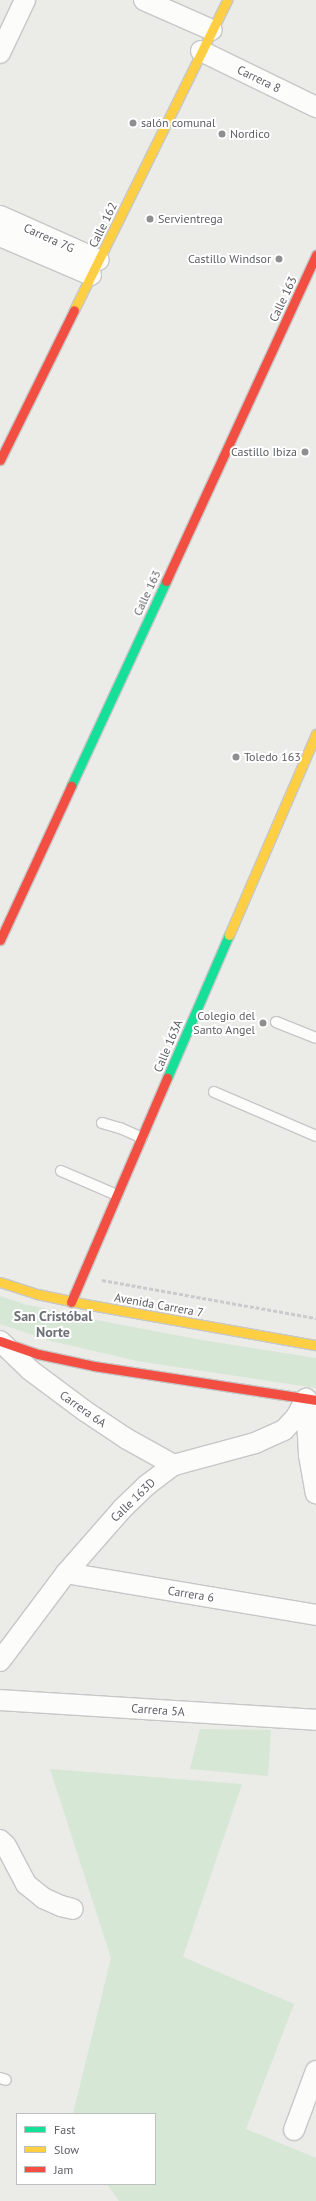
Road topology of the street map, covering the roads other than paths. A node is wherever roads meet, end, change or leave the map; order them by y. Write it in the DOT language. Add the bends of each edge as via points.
graph roads {
  1 [pos="25,0"];
  2 [pos="144,0"];
  3 [pos="227,0"];
  4 [pos="212,30"];
  5 [pos="202,51"];
  6 [pos="0,53"];
  7 [pos="316,107"];
  8 [pos="0,216"];
  9 [pos="0,236"];
  10 [pos="316,255"];
  11 [pos="95,268"];
  12 [pos="0,460"];
  13 [pos="316,737"];
  14 [pos="9,920"];
  15 [pos="0,924"];
  16 [pos="0,940"];
  17 [pos="276,1022"];
  18 [pos="316,1038"];
  19 [pos="214,1092"];
  20 [pos="102,1123"];
  21 [pos="316,1136"];
  22 [pos="142,1138"];
  23 [pos="61,1171"];
  24 [pos="117,1195"];
  25 [pos="0,1282"];
  26 [pos="71,1302"];
  27 [pos="0,1341"];
  28 [pos="316,1345"];
  29 [pos="311,1399"];
  30 [pos="174,1465"];
  31 [pos="316,1493"];
  32 [pos="66,1573"];
  33 [pos="316,1615"];
  34 [pos="0,1660"];
  35 [pos="0,1700"];
  36 [pos="316,1720"];
  37 [pos="0,1840"];
  38 [pos="73,1909"];
  39 [pos="316,2071"];
  40 [pos="294,2130"];
  1 -- 6 [label="street"];
  2 -- 4 [label="street"];
  3 -- 4 [label="street, Calle 162"];
  4 -- 5 [label="street, Calle 162"];
  5 -- 7 [label="street, Carrera 8"];
  5 -- 11 [label="street, Calle 162"];
  8 -- 11 [label="street, Carrera 7G"];
  9 -- 11 [label="street, Carrera 7G"];
  10 -- 14 [label="street, Calle 163"];
  11 -- 12 [label="street, Calle 162"];
  13 -- 22 [label="street, Calle 163A"];
  14 -- 15 [label="street"];
  14 -- 16 [label="street, Calle 163"];
  17 -- 18 [label="lane"];
  19 -- 21 [label="lane"];
  20 -- 22 [label="lane"];
  22 -- 24 [label="street, Calle 163A"];
  23 -- 24 [label="lane"];
  24 -- 26 [label="street, Calle 163A"];
  25 -- 26 [label="street, Avenida Carrera 7"];
  26 -- 28 [label="street, Avenida Carrera 7"];
  27 -- 29 [label="street" via="38,1354 94,1366"];
  27 -- 30 [label="street, Carrera 6A" via="30,1370 85,1411 127,1439"];
  29 -- 30 [label="street, Calle 163D" via="284,1430 254,1442"];
  29 -- 31 [label="street" via="308,1448"];
  30 -- 32 [label="street, Calle 163D" via="147,1485 122,1509"];
  32 -- 33 [label="street, Carrera 6"];
  32 -- 34 [label="street, Calle 163D"];
  35 -- 36 [label="street, Carrera 5A"];
  37 -- 38 [label="street" via="6,1846 26,1884 43,1898"];
  39 -- 40 [label="street"];
}
